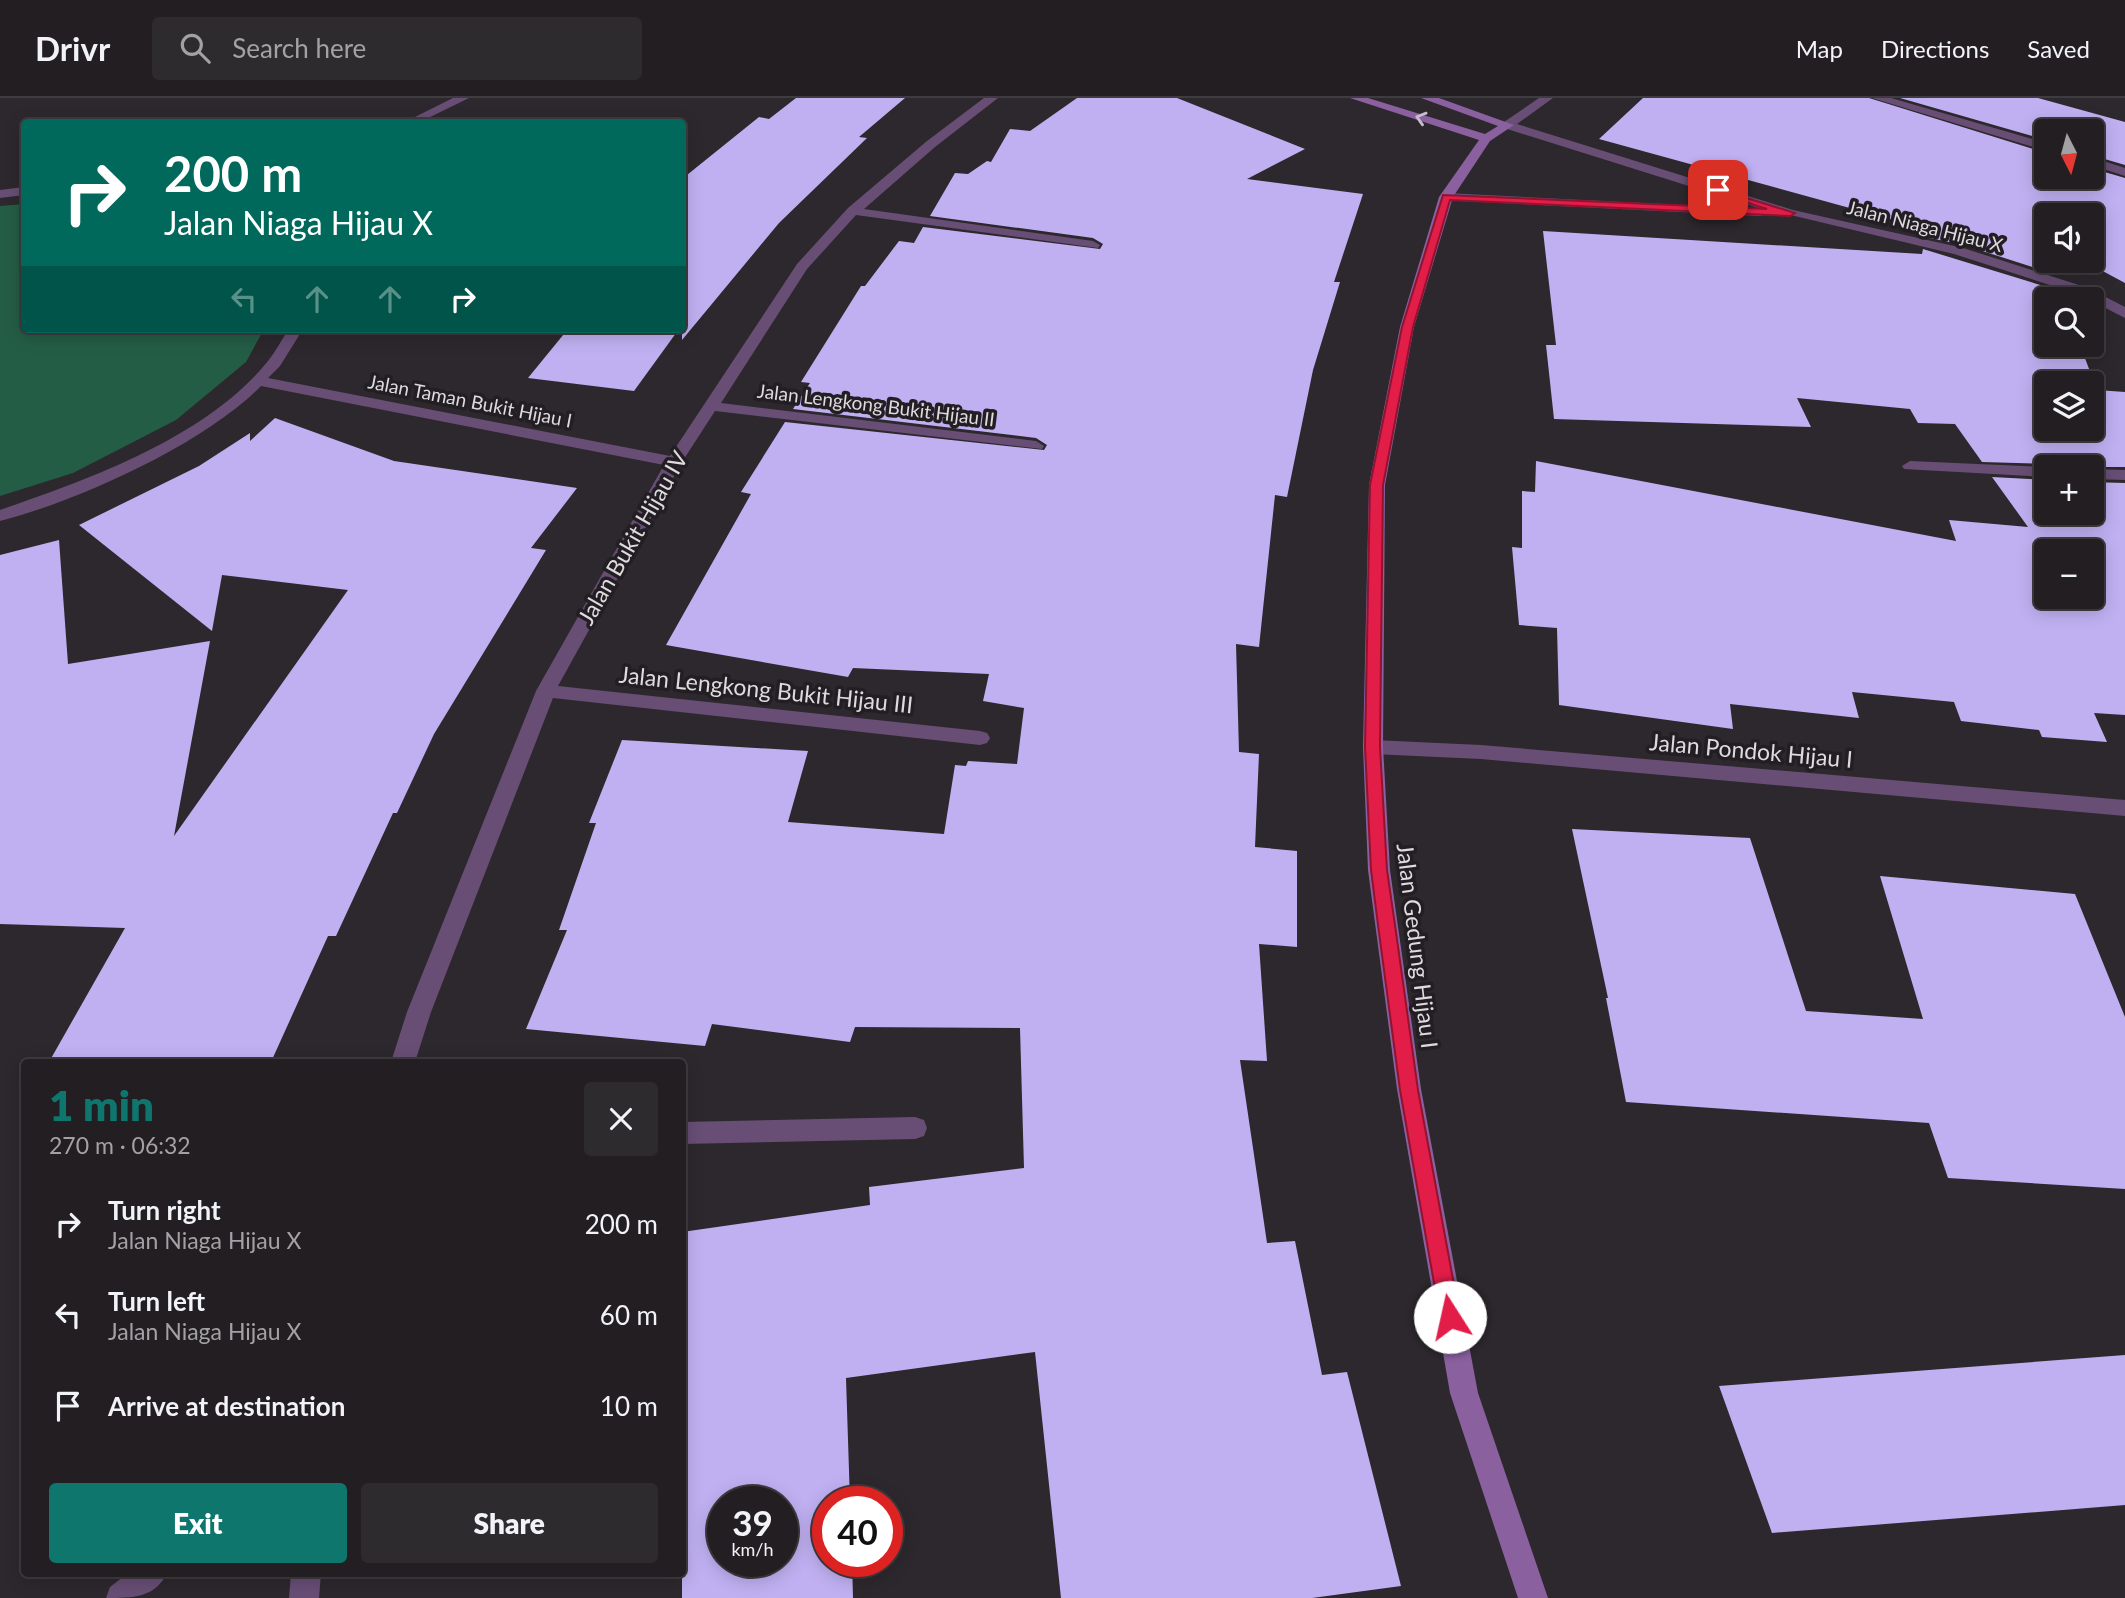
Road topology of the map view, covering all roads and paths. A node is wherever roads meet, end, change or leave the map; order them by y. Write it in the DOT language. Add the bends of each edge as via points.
graph roads {
  1 [pos="463,98"];
  2 [pos="992,98"];
  3 [pos="1356,98"];
  4 [pos="1427,98"];
  5 [pos="1547,98"];
  6 [pos="1878,98"];
  7 [pos="418,119"];
  8 [pos="1508,125"];
  9 [pos="1486,138"];
  10 [pos="2034,144"];
  11 [pos="2104,165"];
  12 [pos="2125,172"];
  13 [pos="21,191"];
  14 [pos="0,194"];
  15 [pos="1446,197"];
  16 [pos="853,211"];
  17 [pos="1790,213"];
  18 [pos="1093,245"];
  19 [pos="2125,314"];
  20 [pos="294,333"];
  21 [pos="258,381"];
  22 [pos="710,405"];
  23 [pos="1036,446"];
  24 [pos="674,463"];
  25 [pos="1910,466"];
  26 [pos="2034,471"];
  27 [pos="2104,474"];
  28 [pos="2125,475"];
  29 [pos="0,516"];
  30 [pos="546,691"];
  31 [pos="980,738"];
  32 [pos="1373,747"];
  33 [pos="2125,808"];
  34 [pos="404,1059"];
  35 [pos="915,1128"];
  36 [pos="686,1133"];
  37 [pos="147,1577"];
  38 [pos="306,1577"];
  39 [pos="121,1598"];
  40 [pos="304,1598"];
  41 [pos="1533,1598"];
  1 -- 7 [label="street"];
  2 -- 16 [label="street, Jalan Bukit Hijau IV"];
  9 -- 3 [label="street, one-way"];
  4 -- 8 [label="street"];
  5 -- 8 [label="street"];
  6 -- 10 [label="street"];
  8 -- 9 [label="street, Jalan Gedung Hijau I"];
  8 -- 17 [label="street, Jalan Niaga Hijau X"];
  9 -- 15 [label="street, Jalan Gedung Hijau I"];
  11 -- 12 [label="street"];
  13 -- 14 [label="street"];
  15 -- 17 [label="street, Jalan Niaga Hijau X"];
  15 -- 32 [label="street, Jalan Gedung Hijau I" via="1407,327 1377,485"];
  16 -- 18 [label="street"];
  16 -- 22 [label="street, Jalan Bukit Hijau IV" via="802,267"];
  17 -- 19 [label="street, Jalan Niaga Hijau X" via="1958,251 2083,291"];
  20 -- 21 [label="street"];
  21 -- 24 [label="street, Jalan Taman Bukit Hijau I"];
  21 -- 29 [label="street" via="212,418 152,455 80,489"];
  22 -- 23 [label="street, Jalan Lengkong Bukit Hijau II"];
  22 -- 24 [label="street, Jalan Bukit Hijau IV"];
  24 -- 30 [label="street, Jalan Bukit Hijau IV"];
  25 -- 26 [label="street"];
  27 -- 28 [label="street"];
  30 -- 31 [label="street, Jalan Lengkong Bukit Hijau III"];
  30 -- 34 [label="street, Jalan Bukit Hijau IV"];
  32 -- 33 [label="street, Jalan Pondok Hijau I" via="1481,752"];
  32 -- 41 [label="street, Jalan Gedung Hijau I" via="1379,870 1409,1090 1464,1393"];
  35 -- 36 [label="street"];
  37 -- 39 [label="street"];
  38 -- 40 [label="street"];
}
